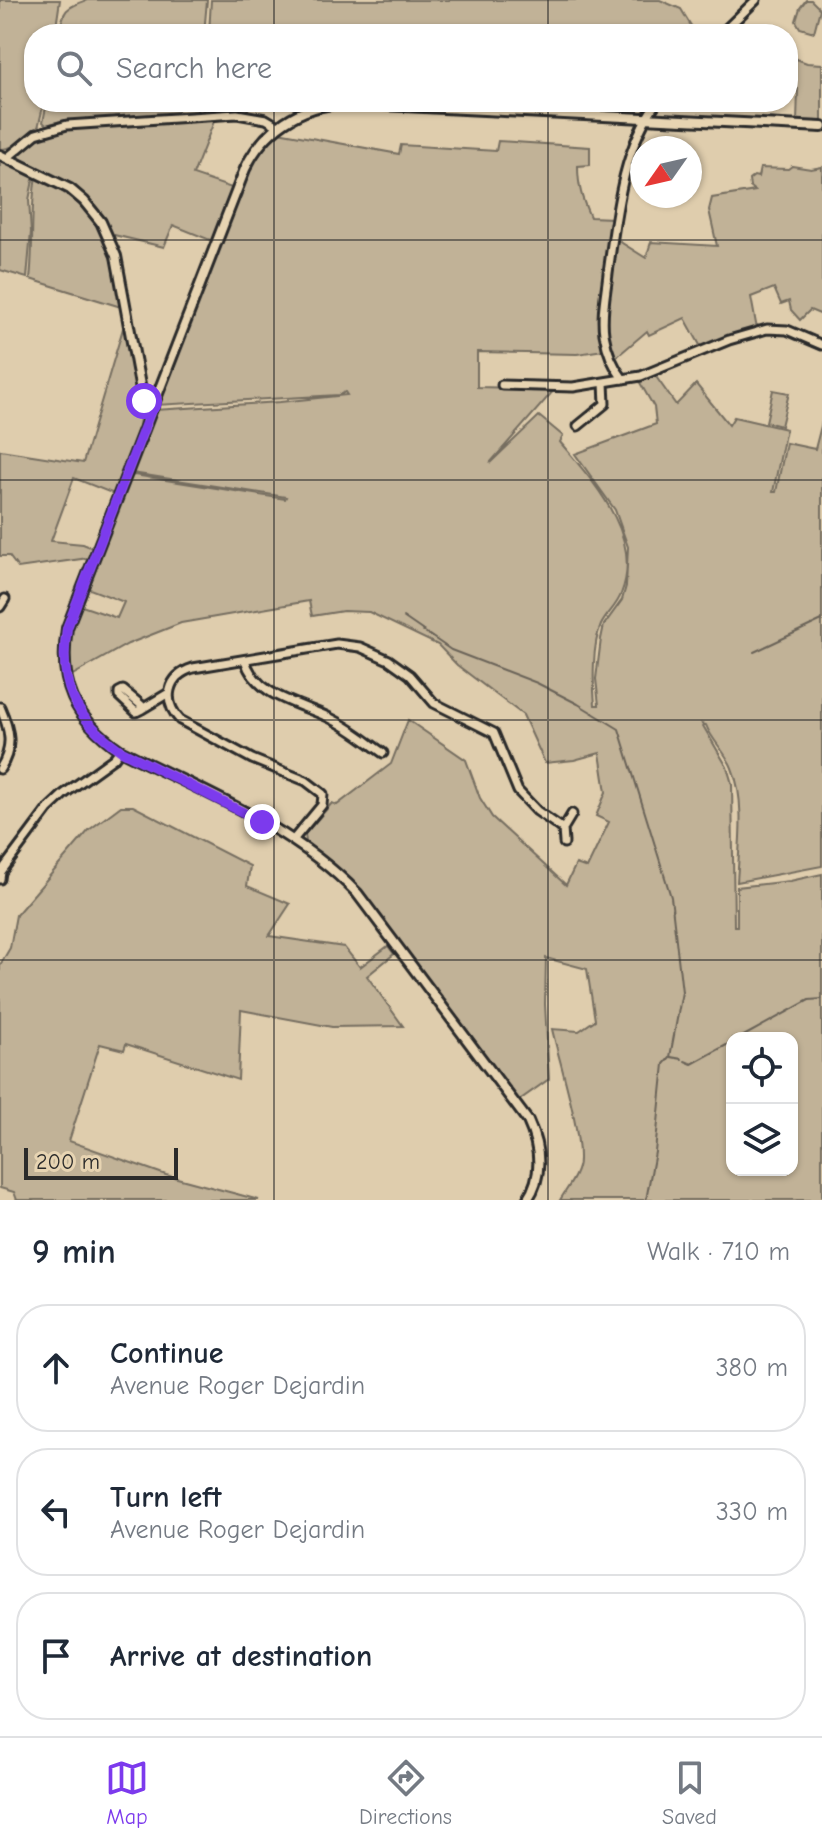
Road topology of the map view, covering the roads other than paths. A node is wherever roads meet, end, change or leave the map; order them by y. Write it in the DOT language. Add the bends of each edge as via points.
graph roads {
  1 [pos="756,0"];
  2 [pos="731,24"];
  3 [pos="302,112"];
  4 [pos="523,112"];
  5 [pos="650,112"];
  6 [pos="646,118"];
  7 [pos="278,126"];
  8 [pos="822,127"];
  9 [pos="3,157"];
  10 [pos="822,345"];
  11 [pos="623,379"];
  12 [pos="604,383"];
  13 [pos="502,385"];
  14 [pos="151,410"];
  15 [pos="578,426"];
  16 [pos="245,660"];
  17 [pos="167,694"];
  18 [pos="0,707"];
  19 [pos="142,709"];
  20 [pos="120,750"];
  21 [pos="383,753"];
  22 [pos="0,769"];
  23 [pos="572,814"];
  24 [pos="563,829"];
  25 [pos="293,840"];
  26 [pos="564,843"];
  27 [pos="0,872"];
  28 [pos="0,879"];
  29 [pos="527,1200"];
  1 -- 2 [label="street"];
  3 -- 7 [label="main road"];
  4 -- 6 [label="main road"];
  5 -- 6 [label="street"];
  6 -- 8 [label="main road"];
  6 -- 11 [label="street" via="622,189 604,303 607,350"];
  7 -- 9 [label="street" via="237,114 67,125 36,134"];
  7 -- 14 [label="main road" via="249,161"];
  9 -- 14 [label="main road" via="75,193 108,233 142,396"];
  10 -- 11 [label="street" via="787,330 757,330"];
  11 -- 12 [label="street"];
  12 -- 13 [label="street"];
  12 -- 15 [label="street" via="605,404"];
  14 -- 20 [label="main road" via="64,645 66,678 76,706 99,735"];
  16 -- 17 [label="street" via="185,670"];
  16 -- 21 [label="street" via="267,690 333,719"];
  16 -- 24 [label="street" via="344,644 389,660 434,703 494,733 518,791"];
  17 -- 19 [label="street"];
  17 -- 25 [label="street" via="180,720 318,788 322,805"];
  18 -- 22 [label="street" via="10,741"];
  20 -- 25 [label="main road"];
  20 -- 27 [label="street" via="48,809"];
  23 -- 24 [label="street"];
  24 -- 26 [label="street"];
  25 -- 29 [label="main road" via="365,904 528,1121 540,1167"];
  27 -- 28 [label="street"];
}
